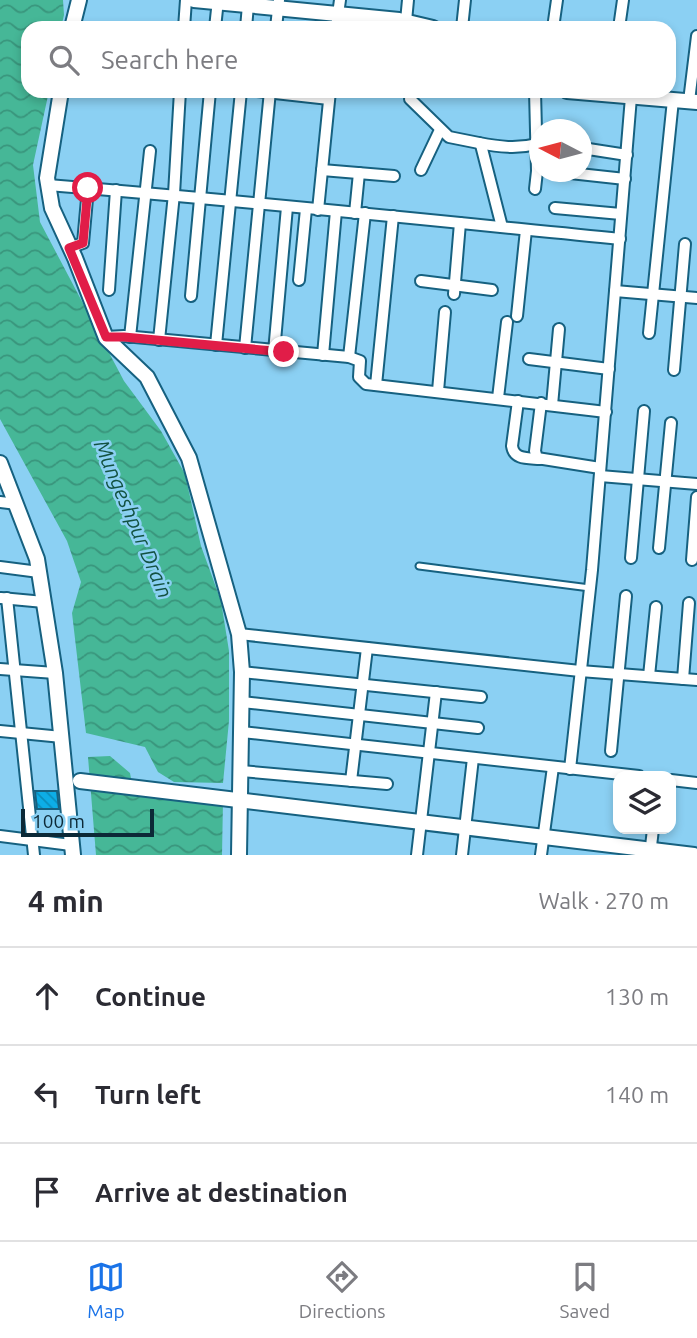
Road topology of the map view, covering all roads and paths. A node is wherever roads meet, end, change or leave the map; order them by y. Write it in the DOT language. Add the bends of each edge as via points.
graph roads {
  1 [pos="79,0"];
  2 [pos="186,0"];
  3 [pos="194,0"];
  4 [pos="408,0"];
  5 [pos="465,0"];
  6 [pos="557,0"];
  7 [pos="623,0"];
  8 [pos="218,1"];
  9 [pos="279,4"];
  10 [pos="248,5"];
  11 [pos="338,14"];
  12 [pos="74,21"];
  13 [pos="184,21"];
  14 [pos="216,21"];
  15 [pos="247,21"];
  16 [pos="405,21"];
  17 [pos="463,21"];
  18 [pos="554,21"];
  19 [pos="620,21"];
  20 [pos="697,36"];
  21 [pos="60,98"];
  22 [pos="180,98"];
  23 [pos="209,98"];
  24 [pos="240,98"];
  25 [pos="268,98"];
  26 [pos="330,98"];
  27 [pos="535,98"];
  28 [pos="631,98"];
  29 [pos="645,98"];
  30 [pos="410,99"];
  31 [pos="673,100"];
  32 [pos="693,102"];
  33 [pos="537,119"];
  34 [pos="440,130"];
  35 [pos="479,143"];
  36 [pos="529,144"];
  37 [pos="150,150"];
  38 [pos="592,150"];
  39 [pos="626,155"];
  40 [pos="323,170"];
  41 [pos="421,170"];
  42 [pos="359,173"];
  43 [pos="592,175"];
  44 [pos="394,176"];
  45 [pos="625,179"];
  46 [pos="536,182"];
  47 [pos="48,185"];
  48 [pos="88,188"];
  49 [pos="535,189"];
  50 [pos="116,190"];
  51 [pos="145,193"];
  52 [pos="174,194"];
  53 [pos="201,197"];
  54 [pos="231,201"];
  55 [pos="258,204"];
  56 [pos="287,207"];
  57 [pos="555,208"];
  58 [pos="306,209"];
  59 [pos="318,210"];
  60 [pos="336,211"];
  61 [pos="360,213"];
  62 [pos="621,214"];
  63 [pos="393,216"];
  64 [pos="460,223"];
  65 [pos="502,227"];
  66 [pos="526,230"];
  67 [pos="620,239"];
  68 [pos="685,244"];
  69 [pos="69,248"];
  70 [pos="299,281"];
  71 [pos="421,281"];
  72 [pos="454,289"];
  73 [pos="109,290"];
  74 [pos="492,290"];
  75 [pos="615,291"];
  76 [pos="653,294"];
  77 [pos="191,296"];
  78 [pos="681,296"];
  79 [pos="697,298"];
  80 [pos="445,312"];
  81 [pos="559,329"];
  82 [pos="649,333"];
  83 [pos="106,337"];
  84 [pos="130,337"];
  85 [pos="159,340"];
  86 [pos="216,345"];
  87 [pos="245,348"];
  88 [pos="274,352"];
  89 [pos="323,355"];
  90 [pos="349,357"];
  91 [pos="529,359"];
  92 [pos="556,362"];
  93 [pos="609,369"];
  94 [pos="674,370"];
  95 [pos="376,385"];
  96 [pos="438,391"];
  97 [pos="498,398"];
  98 [pos="518,401"];
  99 [pos="547,404"];
  100 [pos="644,411"];
  101 [pos="606,412"];
  102 [pos="671,423"];
  103 [pos="540,460"];
  104 [pos="0,463"];
  105 [pos="600,472"];
  106 [pos="637,479"];
  107 [pos="666,482"];
  108 [pos="697,484"];
  109 [pos="697,497"];
  110 [pos="0,502"];
  111 [pos="17,504"];
  112 [pos="659,548"];
  113 [pos="631,558"];
  114 [pos="692,560"];
  115 [pos="419,566"];
  116 [pos="0,567"];
  117 [pos="39,572"];
  118 [pos="590,588"];
  119 [pos="626,596"];
  120 [pos="3,598"];
  121 [pos="44,602"];
  122 [pos="689,603"];
  123 [pos="656,607"];
  124 [pos="239,634"];
  125 [pos="367,648"];
  126 [pos="0,669"];
  127 [pos="14,670"];
  128 [pos="580,671"];
  129 [pos="242,672"];
  130 [pos="55,673"];
  131 [pos="618,674"];
  132 [pos="649,676"];
  133 [pos="683,679"];
  134 [pos="697,680"];
  135 [pos="363,684"];
  136 [pos="436,692"];
  137 [pos="481,697"];
  138 [pos="242,702"];
  139 [pos="359,714"];
  140 [pos="432,722"];
  141 [pos="478,728"];
  142 [pos="0,731"];
  143 [pos="242,732"];
  144 [pos="20,733"];
  145 [pos="62,737"];
  146 [pos="356,745"];
  147 [pos="611,751"];
  148 [pos="429,753"];
  149 [pos="473,758"];
  150 [pos="553,767"];
  151 [pos="570,769"];
  152 [pos="242,771"];
  153 [pos="613,773"];
  154 [pos="65,780"];
  155 [pos="80,781"];
  156 [pos="351,781"];
  157 [pos="676,781"];
  158 [pos="697,783"];
  159 [pos="387,784"];
  160 [pos="236,800"];
  161 [pos="421,824"];
  162 [pos="466,828"];
  163 [pos="652,834"];
  164 [pos="0,836"];
  165 [pos="543,836"];
  166 [pos="32,840"];
  167 [pos="72,850"];
  168 [pos="650,852"];
  169 [pos="34,855"];
  170 [pos="239,855"];
  171 [pos="417,855"];
  172 [pos="462,855"];
  173 [pos="541,855"];
  174 [pos="694,855"];
  1 -- 12 [label="street"];
  2 -- 13 [label="street"];
  3 -- 8 [label="street"];
  4 -- 16 [label="street"];
  5 -- 17 [label="street"];
  6 -- 18 [label="street"];
  7 -- 19 [label="street"];
  8 -- 10 [label="street"];
  8 -- 14 [label="street"];
  9 -- 10 [label="street"];
  9 -- 11 [label="street"];
  10 -- 15 [label="street"];
  11 -- 16 [label="street"];
  20 -- 32 [label="street"];
  21 -- 47 [label="street"];
  22 -- 52 [label="street"];
  23 -- 53 [label="street"];
  24 -- 54 [label="street"];
  25 -- 55 [label="street"];
  26 -- 40 [label="street"];
  27 -- 33 [label="street"];
  28 -- 39 [label="street"];
  29 -- 31 [label="street"];
  30 -- 34 [label="street"];
  31 -- 32 [label="street"];
  31 -- 76 [label="street"];
  34 -- 35 [label="street"];
  34 -- 41 [label="street"];
  35 -- 36 [label="street" via="504,148"];
  35 -- 65 [label="street"];
  37 -- 51 [label="street"];
  38 -- 39 [label="street"];
  39 -- 45 [label="street"];
  40 -- 42 [label="street"];
  40 -- 59 [label="street"];
  42 -- 44 [label="street"];
  42 -- 61 [label="street"];
  43 -- 45 [label="street"];
  45 -- 62 [label="street"];
  46 -- 49 [label="street"];
  47 -- 48 [label="street"];
  47 -- 69 [label="street"];
  48 -- 50 [label="street"];
  48 -- 69 [label="street" via="83,243"];
  50 -- 51 [label="street"];
  50 -- 73 [label="street"];
  51 -- 52 [label="street"];
  51 -- 84 [label="street"];
  52 -- 53 [label="street"];
  52 -- 85 [label="street"];
  53 -- 54 [label="street"];
  53 -- 77 [label="street"];
  54 -- 55 [label="street"];
  54 -- 86 [label="street"];
  55 -- 56 [label="street"];
  55 -- 87 [label="street"];
  56 -- 58 [label="street"];
  56 -- 88 [label="street"];
  57 -- 62 [label="street"];
  58 -- 59 [label="street"];
  58 -- 70 [label="street"];
  59 -- 60 [label="street"];
  60 -- 61 [label="street"];
  60 -- 89 [label="street"];
  61 -- 63 [label="street"];
  61 -- 90 [label="street"];
  62 -- 67 [label="street"];
  63 -- 64 [label="street"];
  63 -- 95 [label="street"];
  64 -- 65 [label="street"];
  64 -- 72 [label="street"];
  65 -- 66 [label="street"];
  66 -- 67 [label="street"];
  66 -- 97 [label="street"];
  67 -- 75 [label="street"];
  68 -- 78 [label="street"];
  69 -- 83 [label="street"];
  71 -- 72 [label="street"];
  72 -- 74 [label="street"];
  75 -- 76 [label="street"];
  75 -- 93 [label="street"];
  76 -- 78 [label="street"];
  76 -- 82 [label="street"];
  78 -- 79 [label="street"];
  78 -- 94 [label="street"];
  80 -- 96 [label="street"];
  81 -- 92 [label="street"];
  83 -- 84 [label="street"];
  83 -- 124 [label="street" via="147,377 189,458"];
  84 -- 85 [label="street"];
  85 -- 86 [label="street"];
  86 -- 87 [label="street"];
  87 -- 88 [label="street"];
  88 -- 89 [label="street"];
  89 -- 90 [label="street"];
  90 -- 95 [label="street" via="360,361 361,382"];
  91 -- 92 [label="street"];
  92 -- 93 [label="street"];
  92 -- 99 [label="street"];
  93 -- 101 [label="street"];
  95 -- 96 [label="street"];
  96 -- 97 [label="street"];
  97 -- 98 [label="street"];
  98 -- 99 [label="street"];
  98 -- 103 [label="street" via="513,453"];
  99 -- 101 [label="street"];
  99 -- 103 [label="street" via="535,451"];
  100 -- 106 [label="street"];
  101 -- 105 [label="street"];
  102 -- 107 [label="street"];
  103 -- 105 [label="street"];
  104 -- 111 [label="street"];
  105 -- 106 [label="street"];
  105 -- 118 [label="street"];
  106 -- 107 [label="street"];
  106 -- 113 [label="street"];
  107 -- 108 [label="street"];
  107 -- 112 [label="street"];
  109 -- 114 [label="street"];
  110 -- 111 [label="street"];
  111 -- 117 [label="street"];
  115 -- 118 [label="lane"];
  116 -- 117 [label="street"];
  117 -- 121 [label="street"];
  118 -- 128 [label="street"];
  119 -- 131 [label="street"];
  120 -- 121 [label="street"];
  120 -- 127 [label="street"];
  121 -- 130 [label="street"];
  122 -- 133 [label="street"];
  123 -- 132 [label="street"];
  124 -- 125 [label="street"];
  124 -- 129 [label="street"];
  125 -- 128 [label="street"];
  125 -- 135 [label="street"];
  126 -- 127 [label="street"];
  127 -- 130 [label="street"];
  127 -- 144 [label="street"];
  128 -- 131 [label="street"];
  128 -- 151 [label="street"];
  129 -- 135 [label="street"];
  129 -- 138 [label="street"];
  130 -- 145 [label="street"];
  131 -- 132 [label="street"];
  131 -- 147 [label="street"];
  132 -- 133 [label="street"];
  133 -- 134 [label="street"];
  135 -- 136 [label="street"];
  135 -- 139 [label="street"];
  136 -- 137 [label="street"];
  136 -- 140 [label="street"];
  138 -- 139 [label="street"];
  138 -- 143 [label="street"];
  139 -- 140 [label="street"];
  139 -- 146 [label="street"];
  140 -- 141 [label="street"];
  140 -- 148 [label="street"];
  142 -- 144 [label="street"];
  143 -- 146 [label="street"];
  143 -- 152 [label="street"];
  144 -- 145 [label="street"];
  144 -- 166 [label="street"];
  145 -- 154 [label="street"];
  146 -- 148 [label="street"];
  146 -- 156 [label="street"];
  148 -- 149 [label="street"];
  148 -- 161 [label="street"];
  149 -- 150 [label="street"];
  149 -- 162 [label="street"];
  150 -- 151 [label="street"];
  150 -- 165 [label="street"];
  151 -- 153 [label="street"];
  152 -- 156 [label="street"];
  152 -- 160 [label="street"];
  154 -- 155 [label="street"];
  154 -- 167 [label="street"];
  155 -- 160 [label="street"];
  156 -- 159 [label="street"];
  157 -- 158 [label="street"];
  160 -- 161 [label="street"];
  160 -- 170 [label="street"];
  161 -- 162 [label="street"];
  161 -- 171 [label="street"];
  162 -- 165 [label="street"];
  162 -- 172 [label="street"];
  163 -- 168 [label="street"];
  164 -- 166 [label="street"];
  165 -- 168 [label="street"];
  165 -- 173 [label="street"];
  166 -- 167 [label="street"];
  166 -- 169 [label="street"];
  168 -- 174 [label="street"];
}
